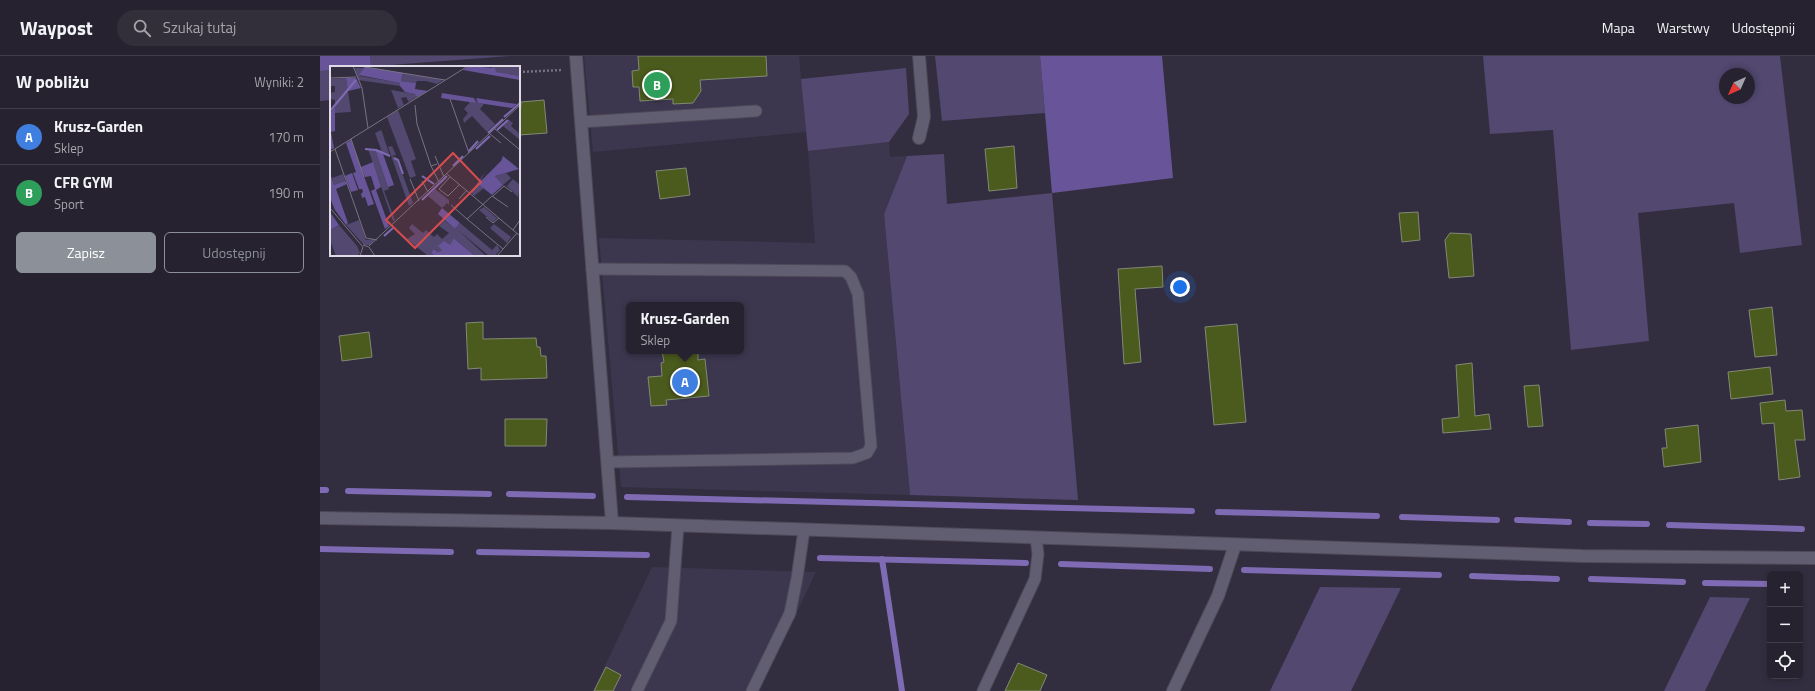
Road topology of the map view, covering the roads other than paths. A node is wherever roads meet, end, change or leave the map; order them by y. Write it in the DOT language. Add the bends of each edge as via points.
graph roads {
  1 [pos="576,56"];
  2 [pos="919,56"];
  3 [pos="756,110"];
  4 [pos="581,122"];
  5 [pos="918,138"];
  6 [pos="592,269"];
  7 [pos="608,462"];
  8 [pos="320,518"];
  9 [pos="612,523"];
  10 [pos="678,526"];
  11 [pos="804,530"];
  12 [pos="1036,538"];
  13 [pos="1235,544"];
  14 [pos="1815,558"];
  15 [pos="637,691"];
  16 [pos="752,691"];
  17 [pos="983,691"];
  18 [pos="1173,691"];
  1 -- 4 [label="street"];
  2 -- 5 [label="street" via="924,117"];
  3 -- 4 [label="lane"];
  4 -- 6 [label="street"];
  6 -- 7 [label="street"];
  6 -- 7 [label="lane" via="845,271 851,277 858,294 871,446 867,453 853,458"];
  7 -- 9 [label="street"];
  8 -- 9 [label="street"];
  9 -- 10 [label="street"];
  10 -- 11 [label="street"];
  10 -- 15 [label="lane" via="671,621"];
  11 -- 12 [label="street"];
  11 -- 16 [label="lane" via="790,613"];
  12 -- 13 [label="street"];
  12 -- 17 [label="lane" via="1038,554 1034,579"];
  13 -- 14 [label="street" via="1582,556"];
  13 -- 18 [label="street" via="1218,596"];
}
